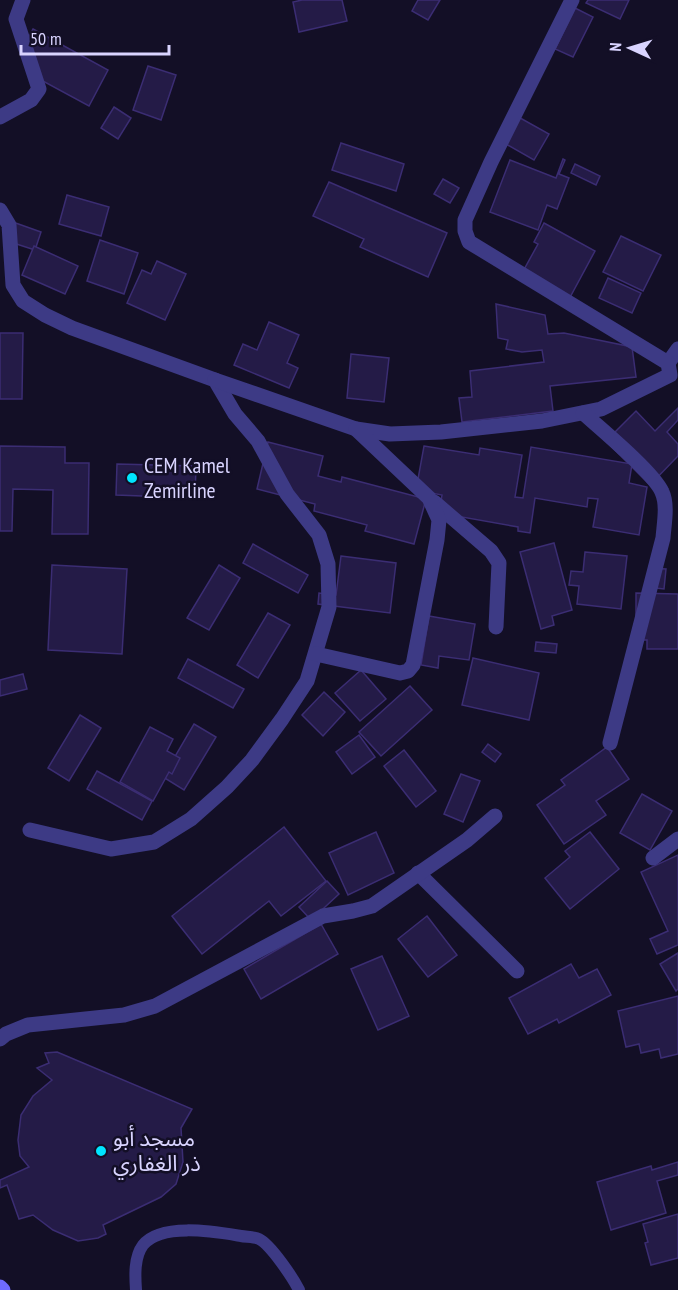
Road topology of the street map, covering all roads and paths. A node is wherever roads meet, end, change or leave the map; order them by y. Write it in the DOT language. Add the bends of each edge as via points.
graph roads {
  1 [pos="23,0"];
  2 [pos="572,0"];
  3 [pos="0,18"];
  4 [pos="16,19"];
  5 [pos="0,117"];
  6 [pos="0,210"];
  7 [pos="678,348"];
  8 [pos="668,363"];
  9 [pos="215,380"];
  10 [pos="583,413"];
  11 [pos="356,429"];
  12 [pos="429,498"];
  13 [pos="672,509"];
  14 [pos="496,627"];
  15 [pos="316,654"];
  16 [pos="610,743"];
  17 [pos="495,816"];
  18 [pos="30,830"];
  19 [pos="678,839"];
  20 [pos="652,858"];
  21 [pos="418,873"];
  22 [pos="517,971"];
  23 [pos="0,1039"];
  24 [pos="136,1290"];
  25 [pos="299,1290"];
  1 -- 4 [label="street"];
  2 -- 8 [label="street" via="491,162 465,219 465,231 469,242"];
  3 -- 4 [label="street"];
  4 -- 5 [label="street" via="39,89 31,100"];
  6 -- 9 [label="street" via="9,225 13,285 23,301 72,328"];
  7 -- 8 [label="street"];
  8 -- 10 [label="street" via="670,375 601,409"];
  9 -- 11 [label="street"];
  9 -- 15 [label="street" via="235,414 258,441 287,494 319,535 328,564 329,607"];
  10 -- 11 [label="street" via="441,432 390,434"];
  10 -- 13 [label="street" via="646,472"];
  11 -- 12 [label="street"];
  12 -- 14 [label="street" via="491,551 499,563"];
  12 -- 15 [label="street" via="439,520 413,665 400,673"];
  13 -- 16 [label="street"];
  15 -- 18 [label="street" via="307,681 252,760 191,819 154,842 111,849"];
  17 -- 21 [label="street"];
  19 -- 20 [label="street"];
  21 -- 22 [label="street"];
  21 -- 23 [label="street" via="372,906 323,916 155,1006 124,1015 28,1025"];
  24 -- 25 [label="lane" via="134,1272 142,1246 176,1231 212,1231 259,1239 290,1273"];
}
